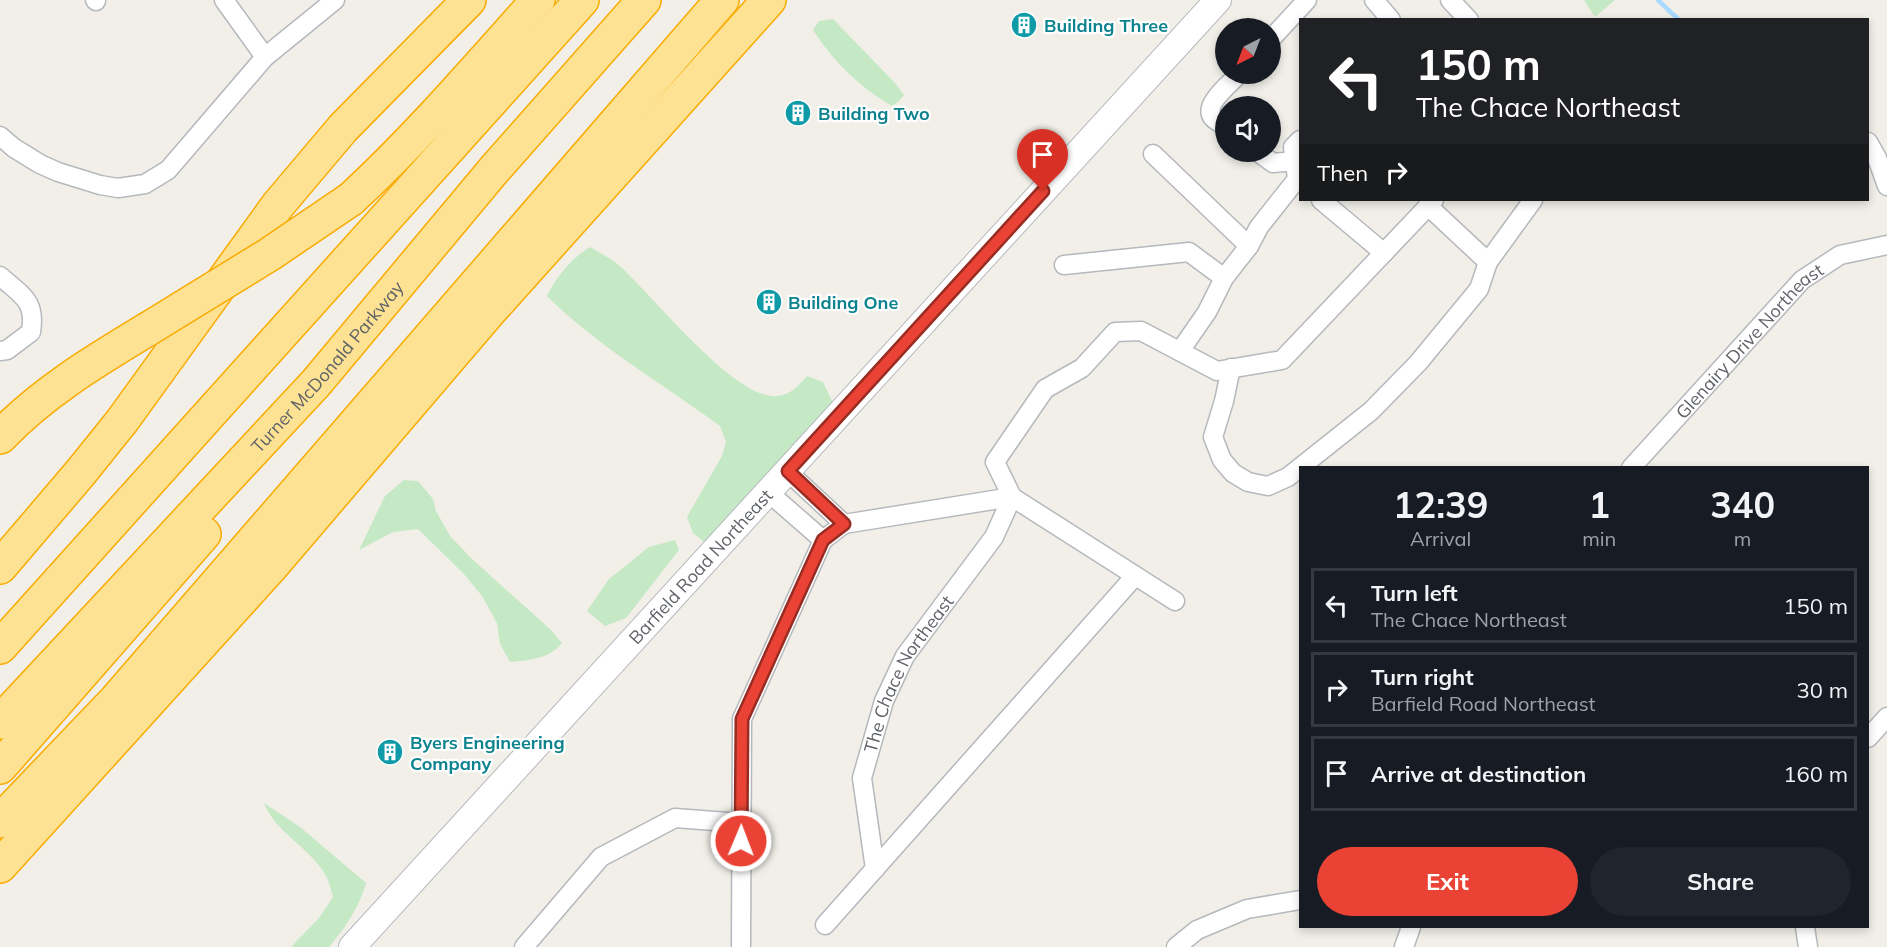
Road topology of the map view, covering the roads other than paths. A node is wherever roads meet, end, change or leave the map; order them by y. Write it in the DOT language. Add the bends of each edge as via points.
graph roads {
  1 [pos="224,0"];
  2 [pos="335,0"];
  3 [pos="469,0"];
  4 [pos="538,0"];
  5 [pos="582,0"];
  6 [pos="644,0"];
  7 [pos="722,0"];
  8 [pos="769,0"];
  9 [pos="1218,0"];
  10 [pos="1307,0"];
  11 [pos="1374,0"];
  12 [pos="1450,0"];
  13 [pos="1389,18"];
  14 [pos="1467,18"];
  15 [pos="1281,28"];
  16 [pos="265,57"];
  17 [pos="1229,84"];
  18 [pos="1218,96"];
  19 [pos="1215,99"];
  20 [pos="1215,119"];
  21 [pos="0,136"];
  22 [pos="1299,141"];
  23 [pos="1869,144"];
  24 [pos="1153,154"];
  25 [pos="1295,161"];
  26 [pos="1272,162"];
  27 [pos="1299,181"];
  28 [pos="1887,186"];
  29 [pos="1322,201"];
  30 [pos="1532,201"];
  31 [pos="1431,203"];
  32 [pos="1887,244"];
  33 [pos="1249,246"];
  34 [pos="1384,253"];
  35 [pos="1488,262"];
  36 [pos="1064,265"];
  37 [pos="0,276"];
  38 [pos="1224,278"];
  39 [pos="0,351"];
  40 [pos="1180,351"];
  41 [pos="1231,369"];
  42 [pos="316,383"];
  43 [pos="0,437"];
  44 [pos="1302,466"];
  45 [pos="1633,466"];
  46 [pos="1299,469"];
  47 [pos="788,471"];
  48 [pos="768,492"];
  49 [pos="1012,497"];
  50 [pos="844,524"];
  51 [pos="823,540"];
  52 [pos="3,562"];
  53 [pos="1135,576"];
  54 [pos="1175,601"];
  55 [pos="0,647"];
  56 [pos="114,702"];
  57 [pos="1887,717"];
  58 [pos="0,722"];
  59 [pos="1869,737"];
  60 [pos="0,767"];
  61 [pos="0,800"];
  62 [pos="0,821"];
  63 [pos="741,832"];
  64 [pos="0,866"];
  65 [pos="875,869"];
  66 [pos="1299,900"];
  67 [pos="825,925"];
  68 [pos="1411,928"];
  69 [pos="1804,928"];
  70 [pos="352,947"];
  71 [pos="524,947"];
  72 [pos="741,947"];
  73 [pos="1176,947"];
  74 [pos="1404,947"];
  75 [pos="1808,947"];
  1 -- 16 [label="street"];
  2 -- 16 [label="street"];
  3 -- 52 [label="highway" via="344,129 278,205 122,421"];
  4 -- 43 [label="highway, bridge" via="391,161 351,199 270,255 90,365 37,402"];
  5 -- 55 [label="highway"];
  6 -- 42 [label="highway, Turner McDonald Parkway" via="500,162"];
  7 -- 56 [label="highway"];
  8 -- 64 [label="highway" via="488,313 270,568"];
  9 -- 47 [label="street, Barfield Road Northeast"];
  10 -- 15 [label="street"];
  11 -- 13 [label="street"];
  12 -- 14 [label="street"];
  16 -- 21 [label="street" via="168,170 145,184 118,188 58,172"];
  17 -- 18 [label="street"];
  19 -- 20 [label="street" via="1210,110"];
  22 -- 25 [label="street" via="1293,147"];
  23 -- 28 [label="street"];
  24 -- 33 [label="street"];
  25 -- 26 [label="street"];
  25 -- 27 [label="street"];
  27 -- 33 [label="street" via="1259,227"];
  29 -- 34 [label="street"];
  30 -- 35 [label="street"];
  31 -- 34 [label="street"];
  31 -- 35 [label="street"];
  32 -- 45 [label="street, Glenairy Drive Northeast" via="1840,255 1802,280"];
  33 -- 38 [label="street"];
  34 -- 41 [label="street" via="1282,360"];
  35 -- 44 [label="street" via="1479,290 1402,379 1371,411"];
  36 -- 38 [label="street" via="1189,252"];
  37 -- 39 [label="street" via="30,304 33,318 31,332"];
  38 -- 40 [label="street"];
  40 -- 41 [label="street" via="1217,371"];
  40 -- 49 [label="street" via="1141,331 1115,332 1082,368 1045,390 995,462"];
  41 -- 46 [label="street" via="1212,437 1222,460 1248,482 1268,486"];
  42 -- 58 [label="highway, Turner McDonald Parkway"];
  42 -- 60 [label="highway" via="228,506"];
  47 -- 48 [label="street, Barfield Road Northeast"];
  47 -- 50 [label="street"];
  48 -- 51 [label="street"];
  48 -- 70 [label="street, Barfield Road Northeast"];
  49 -- 50 [label="street"];
  49 -- 53 [label="street"];
  49 -- 65 [label="street, The Chace Northeast" via="994,537 905,656 884,701 862,778"];
  50 -- 51 [label="street"];
  51 -- 63 [label="street" via="742,719"];
  53 -- 54 [label="street"];
  53 -- 65 [label="street"];
  56 -- 61 [label="highway"];
  56 -- 62 [label="highway"];
  57 -- 59 [label="street"];
  63 -- 71 [label="street" via="675,818 601,857"];
  63 -- 72 [label="street"];
  65 -- 67 [label="street"];
  66 -- 73 [label="street" via="1247,909 1197,930"];
  68 -- 74 [label="street"];
  69 -- 75 [label="street"];
}
